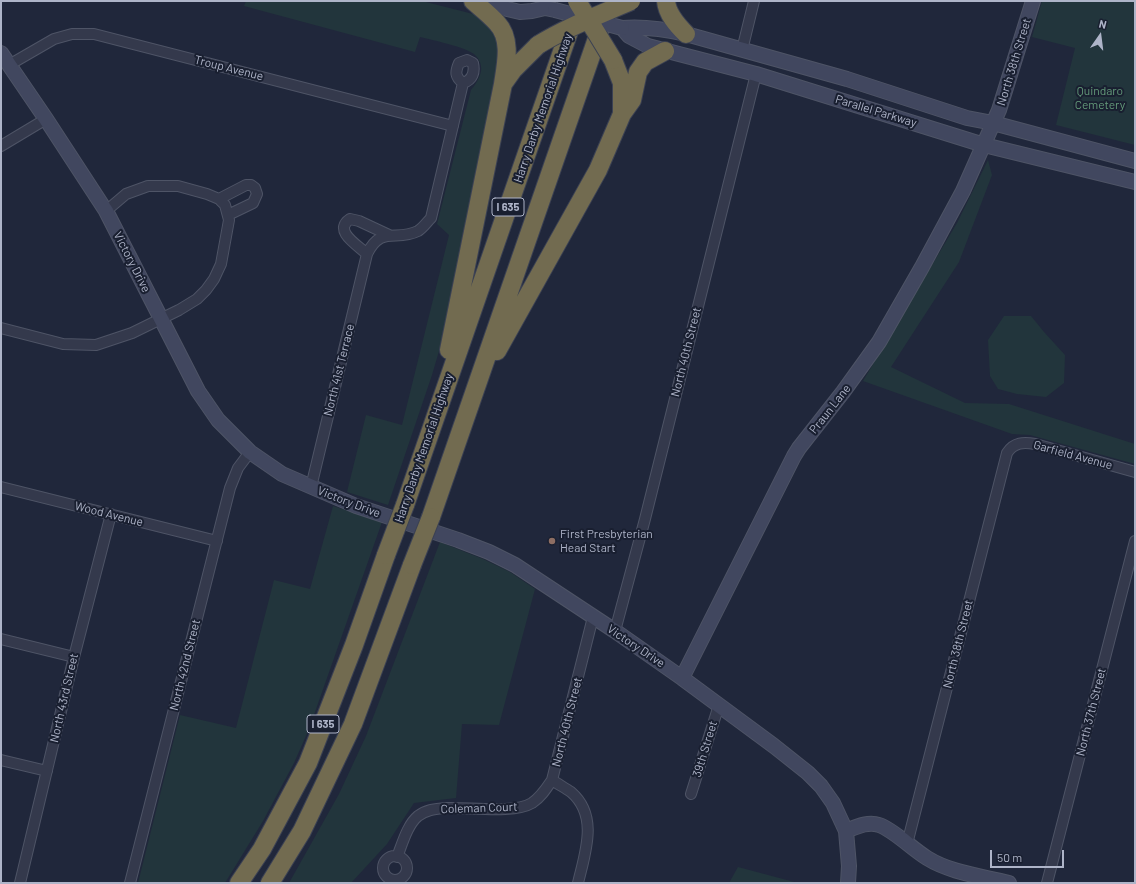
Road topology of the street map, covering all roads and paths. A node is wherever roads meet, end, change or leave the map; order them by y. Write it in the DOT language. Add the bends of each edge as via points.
graph roads {
  1 [pos="473,1"];
  2 [pos="577,1"];
  3 [pos="580,1"];
  4 [pos="610,1"];
  5 [pos="631,1"];
  6 [pos="666,1"];
  7 [pos="754,1"];
  8 [pos="1033,1"];
  9 [pos="546,6"];
  10 [pos="588,19"];
  11 [pos="622,28"];
  12 [pos="686,34"];
  13 [pos="742,50"];
  14 [pos="665,51"];
  15 [pos="1,53"];
  16 [pos="9,65"];
  17 [pos="756,74"];
  18 [pos="463,83"];
  19 [pos="503,84"];
  20 [pos="622,114"];
  21 [pos="46,119"];
  22 [pos="994,123"];
  23 [pos="453,126"];
  24 [pos="984,145"];
  25 [pos="1,146"];
  26 [pos="1135,161"];
  27 [pos="1135,182"];
  28 [pos="222,202"];
  29 [pos="106,211"];
  30 [pos="228,215"];
  31 [pos="389,235"];
  32 [pos="368,254"];
  33 [pos="162,320"];
  34 [pos="1,328"];
  35 [pos="474,394"];
  36 [pos="437,414"];
  37 [pos="1014,446"];
  38 [pos="250,452"];
  39 [pos="1134,471"];
  40 [pos="1,487"];
  41 [pos="311,487"];
  42 [pos="111,514"];
  43 [pos="217,541"];
  44 [pos="1135,541"];
  45 [pos="593,617"];
  46 [pos="615,631"];
  47 [pos="1,638"];
  48 [pos="74,657"];
  49 [pos="682,678"];
  50 [pos="719,704"];
  51 [pos="1,760"];
  52 [pos="47,771"];
  53 [pos="552,780"];
  54 [pos="692,794"];
  55 [pos="846,831"];
  56 [pos="907,844"];
  57 [pos="397,857"];
  58 [pos="20,883"];
  59 [pos="130,883"];
  60 [pos="239,883"];
  61 [pos="270,883"];
  62 [pos="578,883"];
  63 [pos="848,883"];
  64 [pos="1009,883"];
  65 [pos="1047,883"];
  1 -- 9 [label="main road, Parallel Parkway" via="520,12"];
  1 -- 19 [label="highway" via="498,23 505,37"];
  2 -- 10 [label="highway, bridge"];
  3 -- 36 [label="highway, Harry Darby Memorial Highway / I 635"];
  4 -- 35 [label="highway, I 635"];
  5 -- 10 [label="highway, bridge"];
  6 -- 12 [label="highway" via="666,7"];
  7 -- 13 [label="street"];
  8 -- 22 [label="main road, North 38th Street"];
  9 -- 10 [label="main road, Parallel Parkway, bridge"];
  10 -- 11 [label="main road, Parallel Parkway, bridge"];
  10 -- 19 [label="highway, bridge" via="538,45"];
  10 -- 20 [label="highway, bridge" via="613,60 622,83"];
  11 -- 12 [label="main road, Parallel Parkway" via="640,26"];
  11 -- 14 [label="main road, Parallel Parkway" via="629,36"];
  12 -- 13 [label="main road, Parallel Parkway"];
  13 -- 22 [label="main road, Parallel Parkway" via="847,79 967,118"];
  14 -- 17 [label="main road, Parallel Parkway"];
  14 -- 20 [label="highway" via="645,62 638,72 632,100"];
  15 -- 16 [label="main road, Victory Drive"];
  16 -- 21 [label="main road, Victory Drive"];
  16 -- 23 [label="street, Troup Avenue" via="54,39 72,34 94,34"];
  17 -- 24 [label="main road, Parallel Parkway"];
  17 -- 46 [label="street, North 40th Street"];
  18 -- 23 [label="street, North 41st Terrace"];
  19 -- 36 [label="highway"];
  20 -- 35 [label="highway" via="598,170"];
  21 -- 25 [label="street"];
  21 -- 29 [label="main road, Victory Drive"];
  22 -- 24 [label="main road, North 38th Street"];
  22 -- 26 [label="main road, Parallel Parkway"];
  23 -- 31 [label="street, North 41st Terrace" via="431,218 419,230 407,235"];
  24 -- 27 [label="main road, Parallel Parkway"];
  24 -- 49 [label="main road, Praun Lane" via="963,192 880,342 794,456"];
  28 -- 29 [label="street" via="208,194 178,186 148,186 126,194"];
  28 -- 30 [label="street"];
  28 -- 30 [label="street" via="246,185 255,188 257,194 253,203"];
  29 -- 33 [label="main road, Victory Drive"];
  30 -- 33 [label="street" via="224,251 214,279 197,299"];
  31 -- 32 [label="street, North 41st Terrace" via="372,244"];
  31 -- 32 [label="street, North 41st Terrace" via="359,221 350,219 346,222 345,234"];
  32 -- 41 [label="street, North 41st Terrace"];
  33 -- 34 [label="street" via="96,345 63,344"];
  33 -- 38 [label="main road, Victory Drive" via="198,391 218,420"];
  35 -- 61 [label="highway, I 635, bridge" via="353,724 302,831"];
  36 -- 60 [label="highway, Harry Darby Memorial Highway / I 635, bridge" via="354,645 308,764 262,849"];
  37 -- 39 [label="street, Garfield Avenue" via="1024,442 1035,444"];
  37 -- 56 [label="street, North 38th Street" via="1007,453"];
  38 -- 41 [label="main road, Victory Drive" via="282,474"];
  38 -- 43 [label="street, North 42nd Street" via="238,468 230,488"];
  40 -- 42 [label="street, Wood Avenue"];
  41 -- 45 [label="main road, Victory Drive" via="356,506 495,555 515,565"];
  42 -- 43 [label="street, Wood Avenue"];
  42 -- 48 [label="street, North 43rd Street"];
  43 -- 59 [label="street, North 42nd Street"];
  44 -- 65 [label="street, North 37th Street"];
  45 -- 46 [label="main road, Victory Drive"];
  45 -- 53 [label="street, North 40th Street"];
  46 -- 49 [label="main road, Victory Drive"];
  47 -- 48 [label="street"];
  48 -- 52 [label="street, North 43rd Street"];
  49 -- 50 [label="main road, Victory Drive"];
  50 -- 54 [label="street, 39th Street"];
  50 -- 55 [label="main road, Victory Drive" via="821,786 833,803"];
  51 -- 52 [label="street"];
  52 -- 58 [label="street, North 43rd Street"];
  53 -- 57 [label="street, Coleman Court" via="544,793 531,804 515,809 430,809 417,817 409,828"];
  53 -- 62 [label="street, North 40th Street" via="571,793 582,806 588,823 588,839"];
  55 -- 56 [label="main road" via="870,824 878,825"];
  55 -- 63 [label="main road"];
  56 -- 64 [label="main road" via="928,859 946,867"];
}
